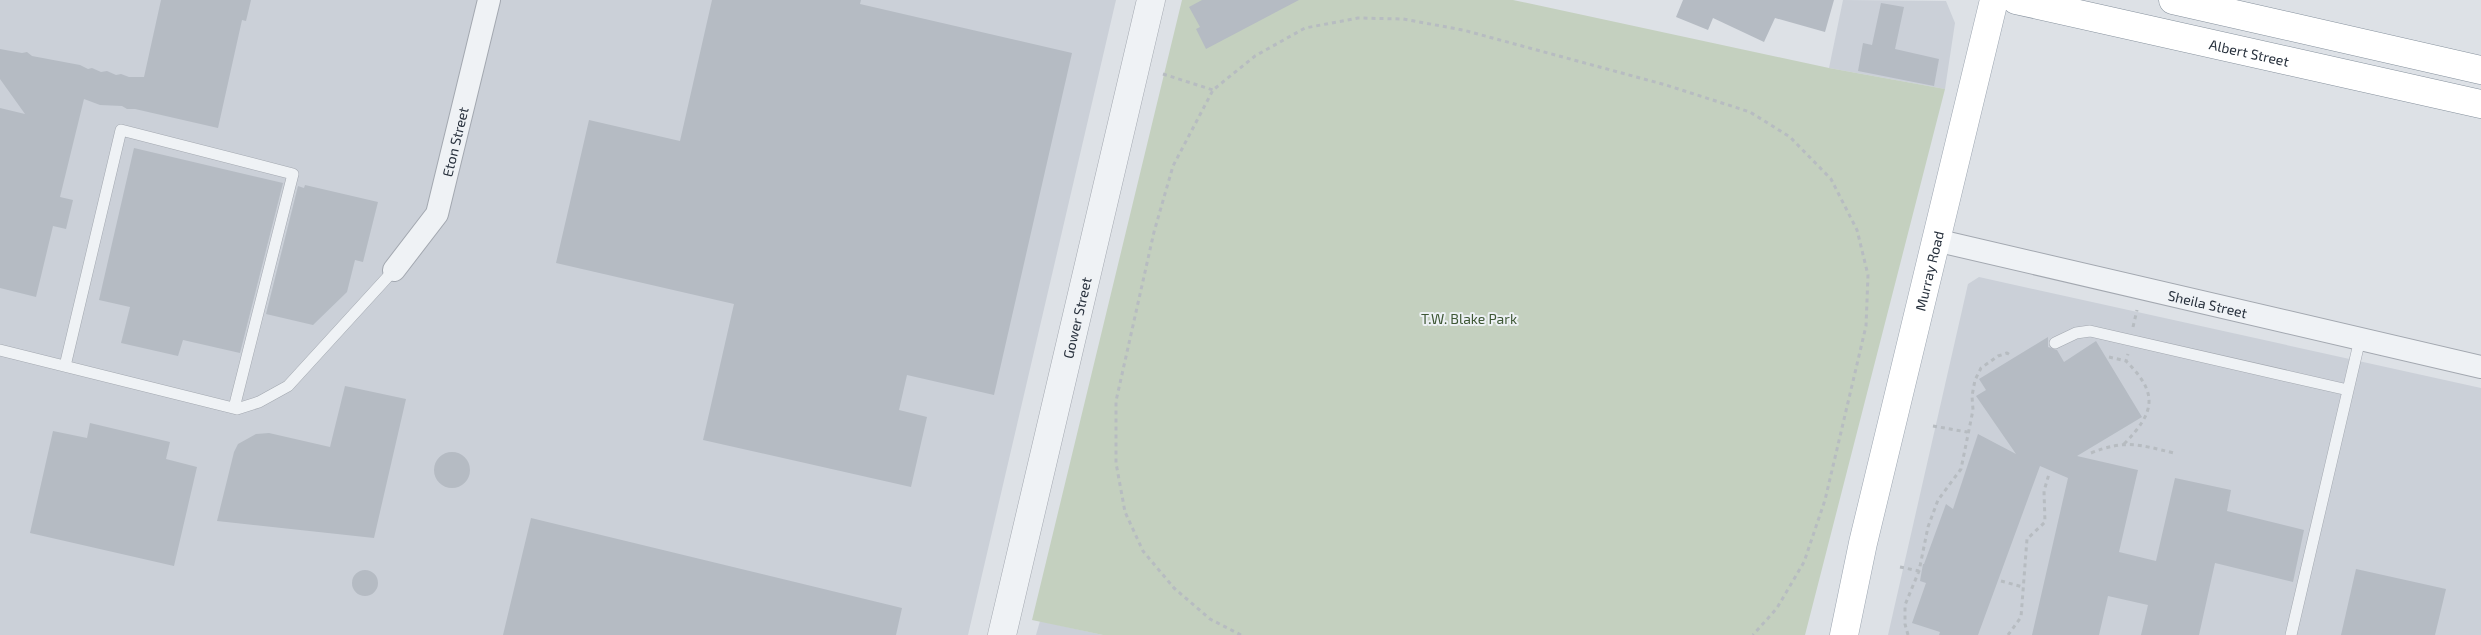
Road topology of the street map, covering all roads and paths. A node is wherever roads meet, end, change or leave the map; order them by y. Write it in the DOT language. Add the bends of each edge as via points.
graph roads {
  1 [pos="489,0"];
  2 [pos="1151,0"];
  3 [pos="1994,0"];
  4 [pos="2016,0"];
  5 [pos="2173,0"];
  6 [pos="2360,43"];
  7 [pos="2481,70"];
  8 [pos="1163,74"];
  9 [pos="2352,75"];
  10 [pos="1213,90"];
  11 [pos="2481,104"];
  12 [pos="1935,240"];
  13 [pos="394,270"];
  14 [pos="2137,310"];
  15 [pos="2132,332"];
  16 [pos="2360,339"];
  17 [pos="2055,343"];
  18 [pos="2129,346"];
  19 [pos="0,350"];
  20 [pos="2012,356"];
  21 [pos="2109,357"];
  22 [pos="2126,361"];
  23 [pos="65,366"];
  24 [pos="2481,367"];
  25 [pos="2348,390"];
  26 [pos="234,408"];
  27 [pos="1933,426"];
  28 [pos="1967,432"];
  29 [pos="2124,444"];
  30 [pos="2091,453"];
  31 [pos="2174,453"];
  32 [pos="2049,474"];
  33 [pos="1863,543"];
  34 [pos="1900,567"];
  35 [pos="1919,571"];
  36 [pos="2001,581"];
  37 [pos="2023,587"];
  38 [pos="1002,635"];
  39 [pos="1241,635"];
  40 [pos="1753,635"];
  41 [pos="1837,635"];
  42 [pos="1844,635"];
  43 [pos="1908,635"];
  44 [pos="2008,635"];
  45 [pos="2291,635"];
  1 -- 13 [label="street, Eton Street" via="437,214"];
  2 -- 38 [label="street, Gower Street"];
  3 -- 12 [label="main road, Murray Road"];
  4 -- 9 [label="main road, Albert Street"];
  5 -- 6 [label="main road"];
  6 -- 7 [label="main road"];
  6 -- 9 [label="main road"];
  8 -- 10 [label="path"];
  9 -- 11 [label="main road, Albert Street"];
  10 -- 39 [label="path" via="1173,166 1154,232 1116,402 1116,463 1125,512 1143,551 1174,588 1210,619"];
  10 -- 40 [label="path" via="1255,56 1305,28 1358,18 1403,19 1463,30 1666,85 1750,112 1790,138 1831,179 1856,230 1868,275 1866,326 1825,500 1804,562 1777,608"];
  12 -- 16 [label="street, Sheila Street"];
  12 -- 33 [label="main road, Murray Road"];
  13 -- 26 [label="lane" via="288,386 259,402"];
  14 -- 15 [label="path"];
  16 -- 24 [label="street, Sheila Street"];
  16 -- 25 [label="lane"];
  17 -- 25 [label="lane" via="2076,333 2090,331"];
  18 -- 22 [label="path"];
  19 -- 23 [label="lane"];
  20 -- 28 [label="path" via="2007,353 1998,356 1981,368 1975,380 1973,410"];
  21 -- 22 [label="path"];
  22 -- 29 [label="path" via="2148,388 2150,402 2148,415"];
  23 -- 26 [label="lane"];
  23 -- 26 [label="lane" via="121,130 293,174"];
  25 -- 45 [label="lane"];
  27 -- 28 [label="path"];
  28 -- 35 [label="path" via="1962,469 1938,500"];
  29 -- 30 [label="path"];
  29 -- 31 [label="path"];
  32 -- 37 [label="path" via="2044,491 2045,522 2027,539"];
  33 -- 41 [label="main road, Murray Road"];
  33 -- 42 [label="main road, Murray Road"];
  34 -- 35 [label="path"];
  35 -- 43 [label="path" via="1905,605"];
  36 -- 37 [label="path"];
  37 -- 44 [label="path" via="2021,617"];
}
